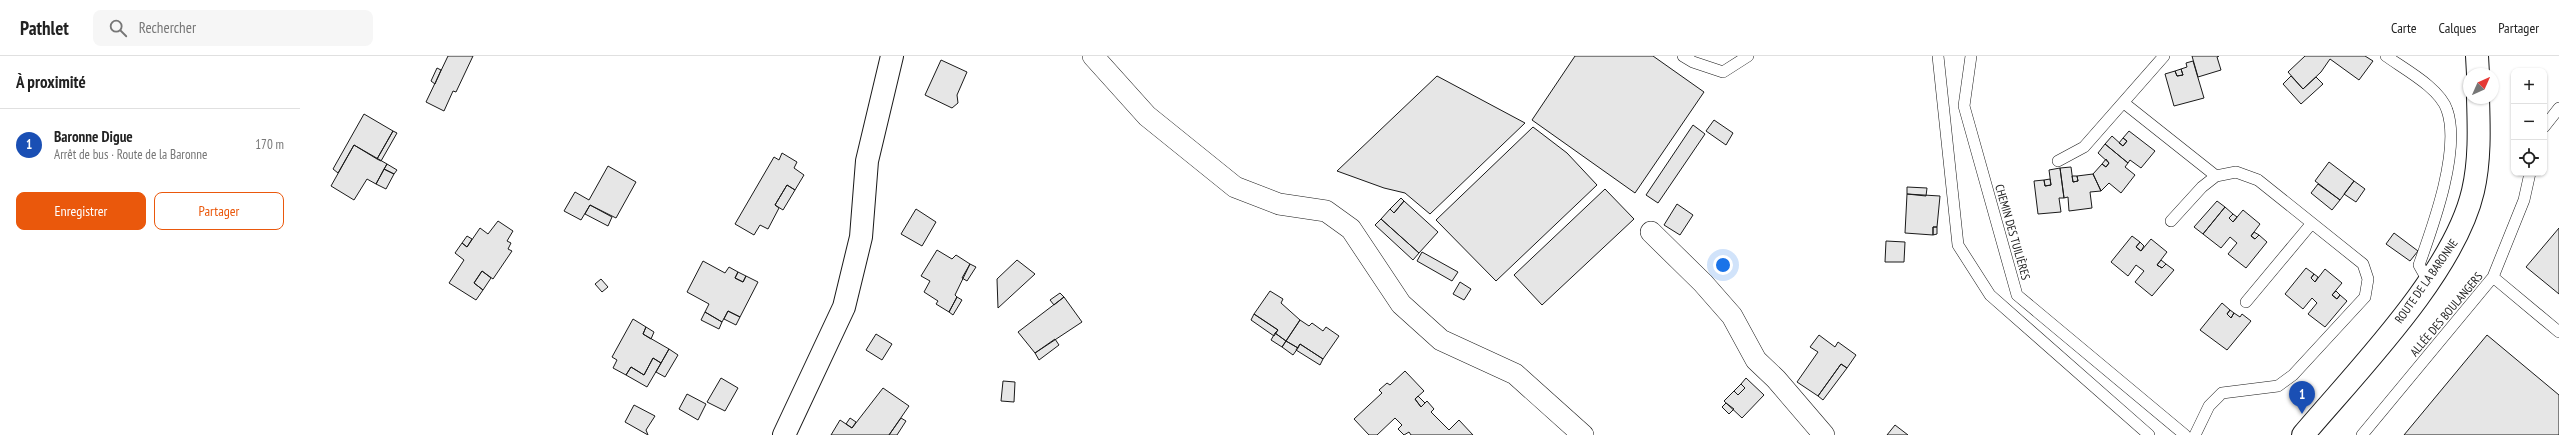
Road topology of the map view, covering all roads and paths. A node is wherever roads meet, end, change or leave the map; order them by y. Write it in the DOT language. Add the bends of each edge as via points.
graph roads {
  1 [pos="892,56"];
  2 [pos="1093,56"];
  3 [pos="1684,56"];
  4 [pos="1748,56"];
  5 [pos="1938,56"];
  6 [pos="1971,56"];
  7 [pos="2164,56"];
  8 [pos="2386,56"];
  9 [pos="2477,56"];
  10 [pos="2478,68"];
  11 [pos="2124,103"];
  12 [pos="2478,104"];
  13 [pos="2559,108"];
  14 [pos="2547,123"];
  15 [pos="2058,160"];
  16 [pos="2216,176"];
  17 [pos="2529,176"];
  18 [pos="2171,222"];
  19 [pos="2312,223"];
  20 [pos="1650,232"];
  21 [pos="2493,278"];
  22 [pos="2428,281"];
  23 [pos="2246,302"];
  24 [pos="2559,332"];
  25 [pos="784,435"];
  26 [pos="1583,435"];
  27 [pos="1824,435"];
  28 [pos="2149,435"];
  29 [pos="2185,435"];
  30 [pos="2195,435"];
  31 [pos="2303,435"];
  32 [pos="2362,435"];
  1 -- 25 [label="main road" via="866,161 862,237 844,307"];
  2 -- 26 [label="street" via="1147,116 1235,187 1279,204 1326,211 1351,229 1401,304 1441,340 1515,374"];
  3 -- 4 [label="lane" via="1693,62 1723,72"];
  5 -- 28 [label="lane" via="1958,244 1990,295"];
  6 -- 29 [label="lane, CHEMIN DES TUILIÈRES" via="1964,106 2017,295"];
  7 -- 11 [label="lane"];
  8 -- 22 [label="lane" via="2430,86 2447,109 2451,150 2435,221 2419,265"];
  9 -- 10 [label="main road"];
  11 -- 15 [label="lane" via="2084,147"];
  11 -- 16 [label="lane"];
  12 -- 22 [label="main road, ROUTE DE LA BARONNE" via="2479,146 2473,191 2457,237"];
  13 -- 14 [label="lane"];
  16 -- 18 [label="lane" via="2202,187"];
  16 -- 19 [label="lane" via="2236,172 2258,180"];
  17 -- 21 [label="lane, ALLÉE DES BOULANGERS" via="2524,200"];
  19 -- 23 [label="lane"];
  19 -- 30 [label="lane" via="2363,264 2368,279 2365,297 2293,375 2278,386 2222,393 2209,406"];
  20 -- 27 [label="street" via="1703,282 1727,311 1756,360 1776,379"];
  21 -- 24 [label="lane"];
  21 -- 32 [label="lane, ALLÉE DES BOULANGERS"];
  22 -- 31 [label="main road, ROUTE DE LA BARONNE" via="2394,327"];
}
